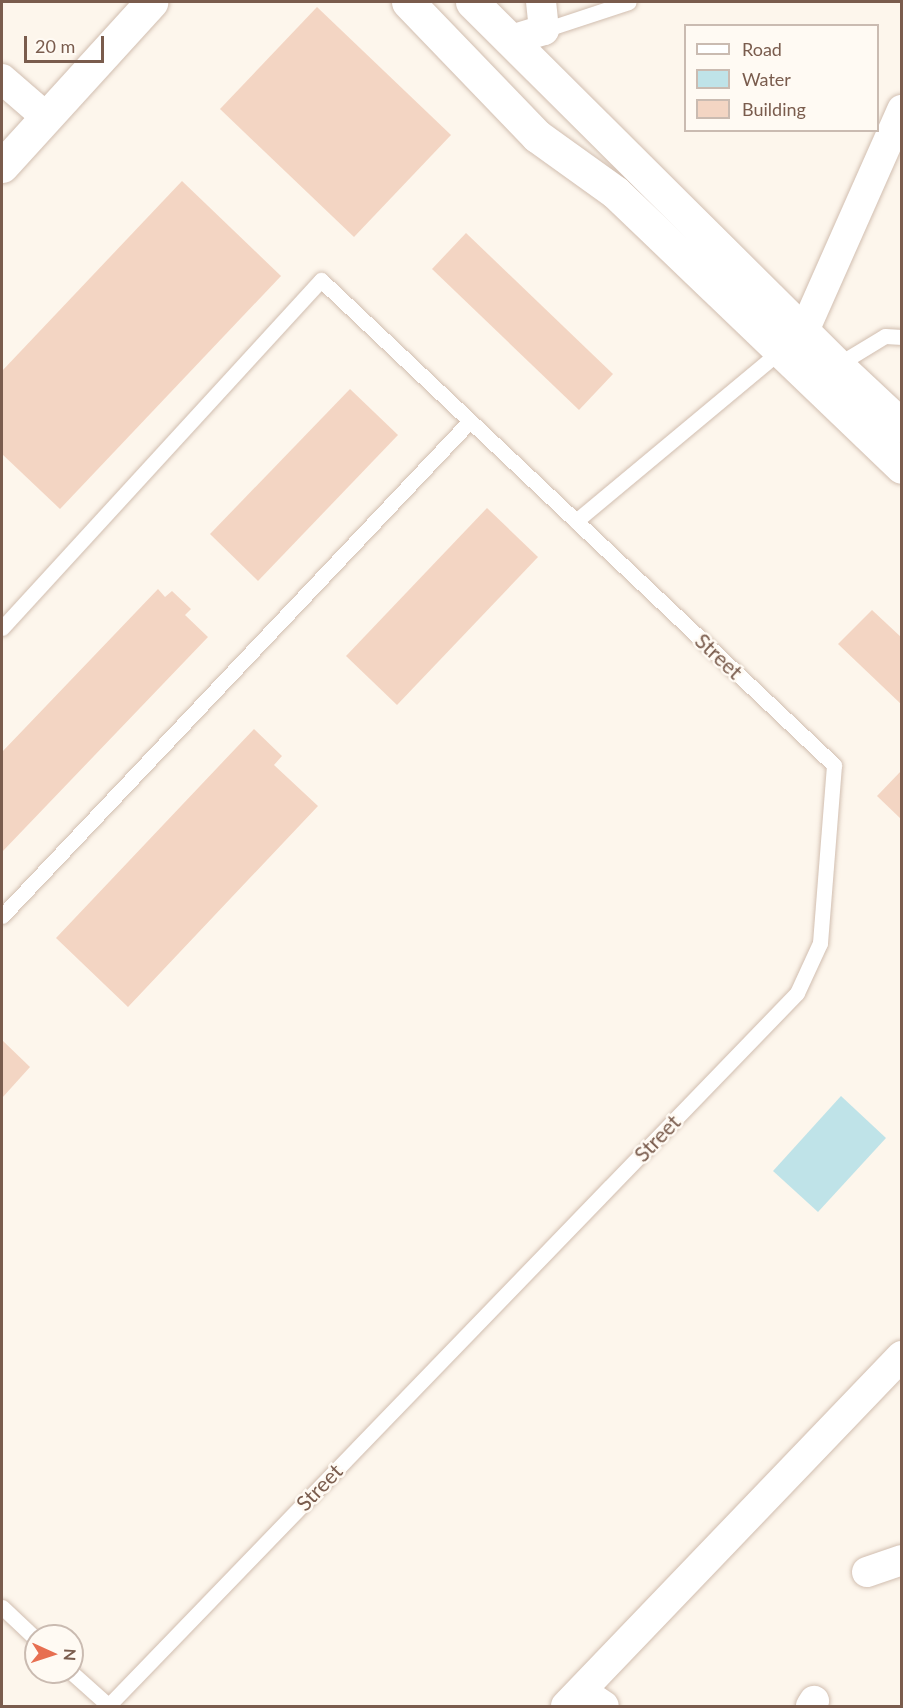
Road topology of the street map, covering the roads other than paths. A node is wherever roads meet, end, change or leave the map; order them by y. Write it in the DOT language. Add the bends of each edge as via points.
graph roads {
  1 [pos="151,2"];
  2 [pos="408,2"];
  3 [pos="472,2"];
  4 [pos="629,2"];
  5 [pos="543,16"];
  6 [pos="511,40"];
  7 [pos="2,80"];
  8 [pos="902,110"];
  9 [pos="47,118"];
  10 [pos="2,166"];
  11 [pos="902,337"];
  12 [pos="793,340"];
  13 [pos="839,367"];
  14 [pos="470,421"];
  15 [pos="902,426"];
  16 [pos="902,467"];
  17 [pos="576,521"];
  18 [pos="2,628"];
  19 [pos="2,916"];
  20 [pos="902,1356"];
  21 [pos="902,1560"];
  22 [pos="867,1572"];
  23 [pos="2,1607"];
  24 [pos="24,1628"];
  25 [pos="84,1684"];
  26 [pos="584,1701"];
  27 [pos="108,1706"];
  1 -- 9 [label="street"];
  2 -- 12 [label="street" via="537,136 615,192"];
  3 -- 6 [label="street"];
  4 -- 5 [label="lane"];
  5 -- 6 [label="street"];
  6 -- 12 [label="street"];
  7 -- 9 [label="street"];
  8 -- 12 [label="street"];
  9 -- 10 [label="street"];
  11 -- 13 [label="lane" via="885,336"];
  12 -- 13 [label="street"];
  12 -- 16 [label="street"];
  12 -- 17 [label="lane"];
  13 -- 15 [label="street"];
  14 -- 17 [label="lane"];
  14 -- 18 [label="lane" via="321,280"];
  14 -- 19 [label="lane"];
  17 -- 27 [label="lane, Street" via="834,765 820,943 797,993"];
  20 -- 26 [label="street"];
  21 -- 22 [label="street"];
  23 -- 24 [label="lane"];
  25 -- 27 [label="lane, Street"];
}
